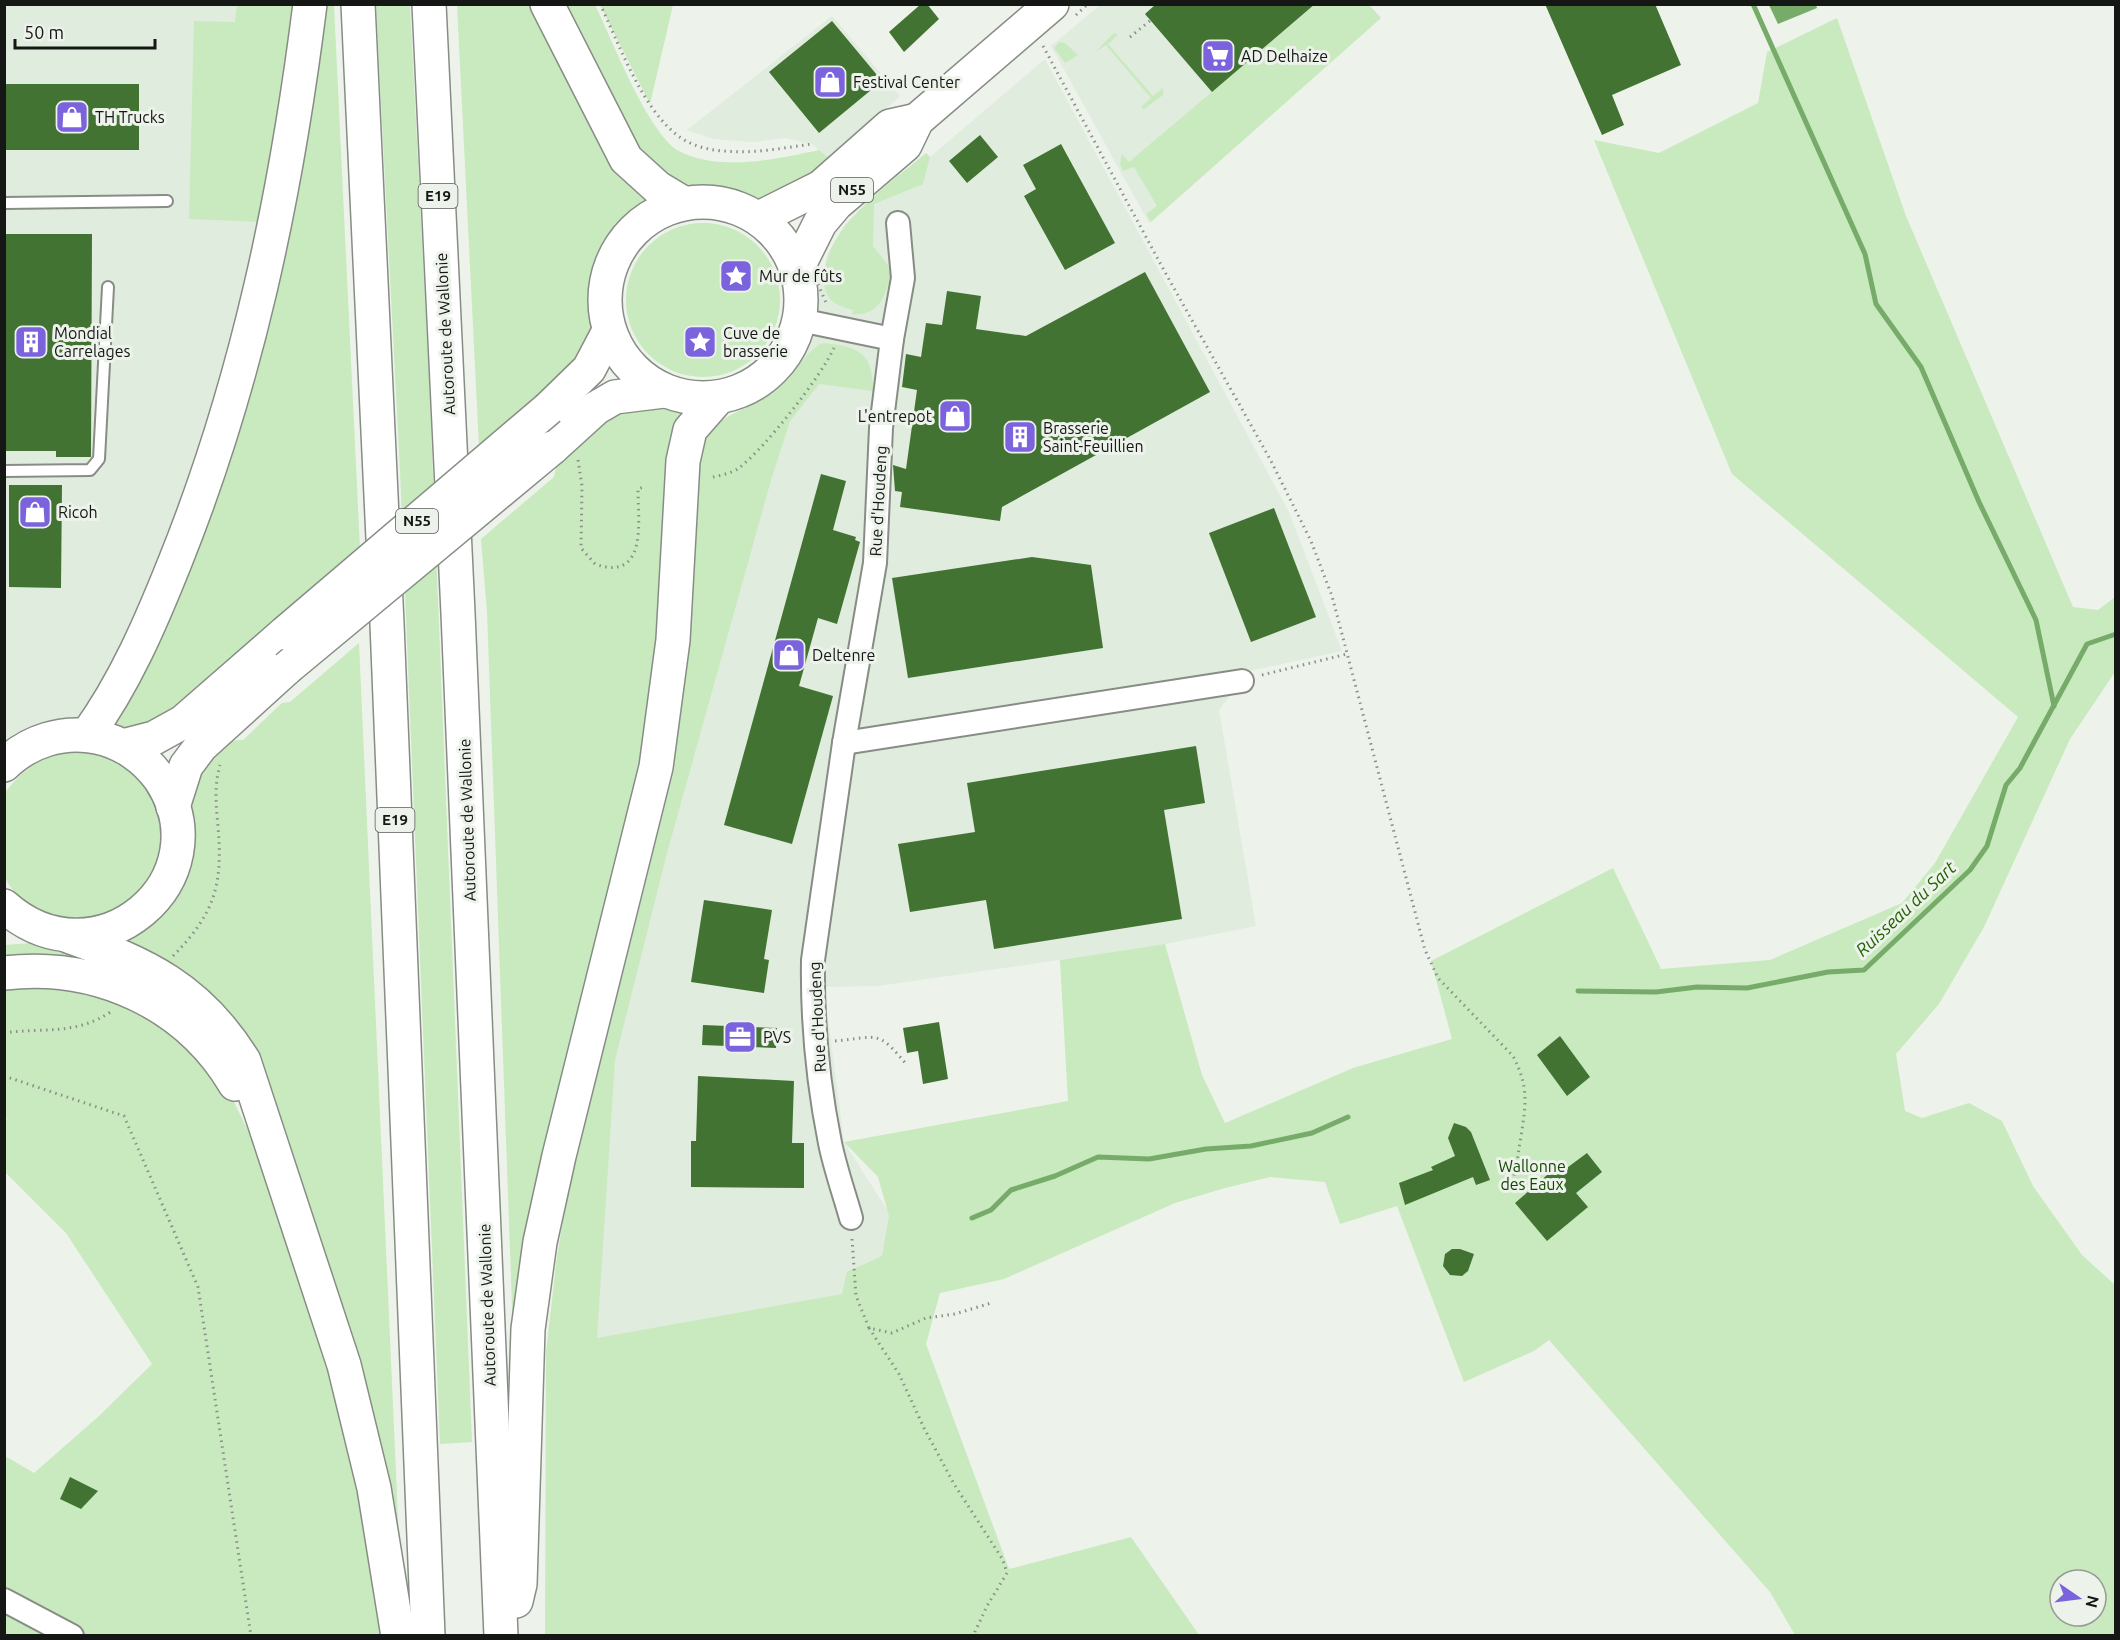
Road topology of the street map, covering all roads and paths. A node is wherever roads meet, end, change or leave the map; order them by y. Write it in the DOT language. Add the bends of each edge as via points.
graph roads {
  1 [pos="310,4"];
  2 [pos="358,4"];
  3 [pos="429,4"];
  4 [pos="547,4"];
  5 [pos="600,4"];
  6 [pos="1052,4"];
  7 [pos="1151,20"];
  8 [pos="1028,25"];
  9 [pos="1130,37"];
  10 [pos="917,120"];
  11 [pos="812,144"];
  12 [pos="166,201"];
  13 [pos="4,203"];
  14 [pos="683,203"];
  15 [pos="759,218"];
  16 [pos="898,223"];
  17 [pos="798,269"];
  18 [pos="108,287"];
  19 [pos="800,320"];
  20 [pos="609,331"];
  21 [pos="892,339"];
  22 [pos="663,391"];
  23 [pos="718,398"];
  24 [pos="564,452"];
  25 [pos="4,471"];
  26 [pos="646,486"];
  27 [pos="1347,654"];
  28 [pos="1242,681"];
  29 [pos="87,735"];
  30 [pos="844,743"];
  31 [pos="123,746"];
  32 [pos="221,760"];
  33 [pos="4,765"];
  34 [pos="173,807"];
  35 [pos="4,906"];
  36 [pos="19,928"];
  37 [pos="68,936"];
  38 [pos="168,962"];
  39 [pos="4,973"];
  40 [pos="119,1006"];
  41 [pos="4,1034"];
  42 [pos="816,1042"];
  43 [pos="907,1065"];
  44 [pos="4,1076"];
  45 [pos="275,1154"];
  46 [pos="1513,1178"];
  47 [pos="851,1218"];
  48 [pos="991,1303"];
  49 [pos="869,1328"];
  50 [pos="4,1600"];
  51 [pos="72,1635"];
  52 [pos="251,1635"];
  53 [pos="398,1635"];
  54 [pos="428,1635"];
  55 [pos="501,1635"];
  56 [pos="507,1635"];
  57 [pos="973,1635"];
  1 -- 29 [label="main road" via="284,186 238,382 198,504 157,605 108,706"];
  2 -- 54 [label="main road, E19"];
  3 -- 55 [label="main road, Autoroute de Wallonie / E19"];
  4 -- 14 [label="main road" via="626,159 658,188"];
  5 -- 11 [label="path" via="650,104 676,135 691,144 727,152"];
  6 -- 8 [label="main road, N55"];
  7 -- 9 [label="path"];
  8 -- 10 [label="main road, N55"];
  8 -- 27 [label="path" via="1048,53 1275,469 1311,541 1332,596"];
  10 -- 15 [label="main road, N55" via="890,126 821,188"];
  10 -- 17 [label="main road, N55" via="904,146 825,216"];
  12 -- 13 [label="lane"];
  14 -- 15 [label="main road, N55" via="722,203"];
  14 -- 20 [label="main road, N55" via="651,217 624,241 606,284"];
  15 -- 17 [label="main road, N55" via="788,249"];
  16 -- 21 [label="street, Rue d'Houdeng" via="903,278"];
  17 -- 19 [label="main road, N55" via="802,294"];
  18 -- 25 [label="lane" via="99,459 90,470"];
  19 -- 21 [label="street"];
  19 -- 23 [label="main road, N55" via="780,363 741,392"];
  20 -- 22 [label="main road, N55" via="628,364"];
  20 -- 31 [label="main road, N55, bridge" via="589,369 549,408 183,722 154,738"];
  21 -- 30 [label="street, Rue d'Houdeng" via="879,449 875,563"];
  22 -- 23 [label="main road, N55" via="690,398"];
  22 -- 24 [label="main road, N55" via="615,397 596,408"];
  23 -- 56 [label="main road" via="690,430 682,461 673,640 656,767 540,1242 528,1329 520,1584"];
  24 -- 26 [label="path" via="580,465 581,548 595,564 619,566 635,554 638,489"];
  24 -- 34 [label="main road, N55, bridge" via="288,668 201,746 186,766"];
  27 -- 28 [label="path"];
  27 -- 46 [label="path" via="1425,950 1438,978 1513,1056 1520,1069 1526,1118"];
  28 -- 30 [label="street"];
  29 -- 31 [label="main road, N55"];
  29 -- 33 [label="main road, N55" via="52,738 35,744"];
  30 -- 42 [label="street, Rue d'Houdeng" via="813,960"];
  31 -- 34 [label="main road, N55" via="154,771"];
  32 -- 38 [label="path" via="215,790 221,854 215,896 195,933"];
  34 -- 37 [label="main road, N55" via="177,831 175,856 168,879 154,899 137,916 116,928"];
  35 -- 36 [label="main road, N55"];
  36 -- 37 [label="main road, N55"];
  37 -- 45 [label="main road" via="147,967 199,1005 226,1031 244,1061"];
  39 -- 45 [label="main road" via="38,970 76,974 130,989 159,1006 205,1043 225,1068"];
  40 -- 41 [label="path" via="86,1025 63,1031"];
  42 -- 43 [label="path" via="877,1037 886,1040"];
  42 -- 47 [label="street, Rue d'Houdeng" via="830,1144"];
  44 -- 52 [label="path" via="124,1116 198,1287"];
  45 -- 53 [label="main road" via="344,1365 374,1488"];
  47 -- 49 [label="path" via="856,1296"];
  48 -- 49 [label="path" via="926,1318 892,1333"];
  49 -- 57 [label="path" via="899,1374 954,1484 1003,1560 1007,1573"];
  50 -- 51 [label="street"];
}
